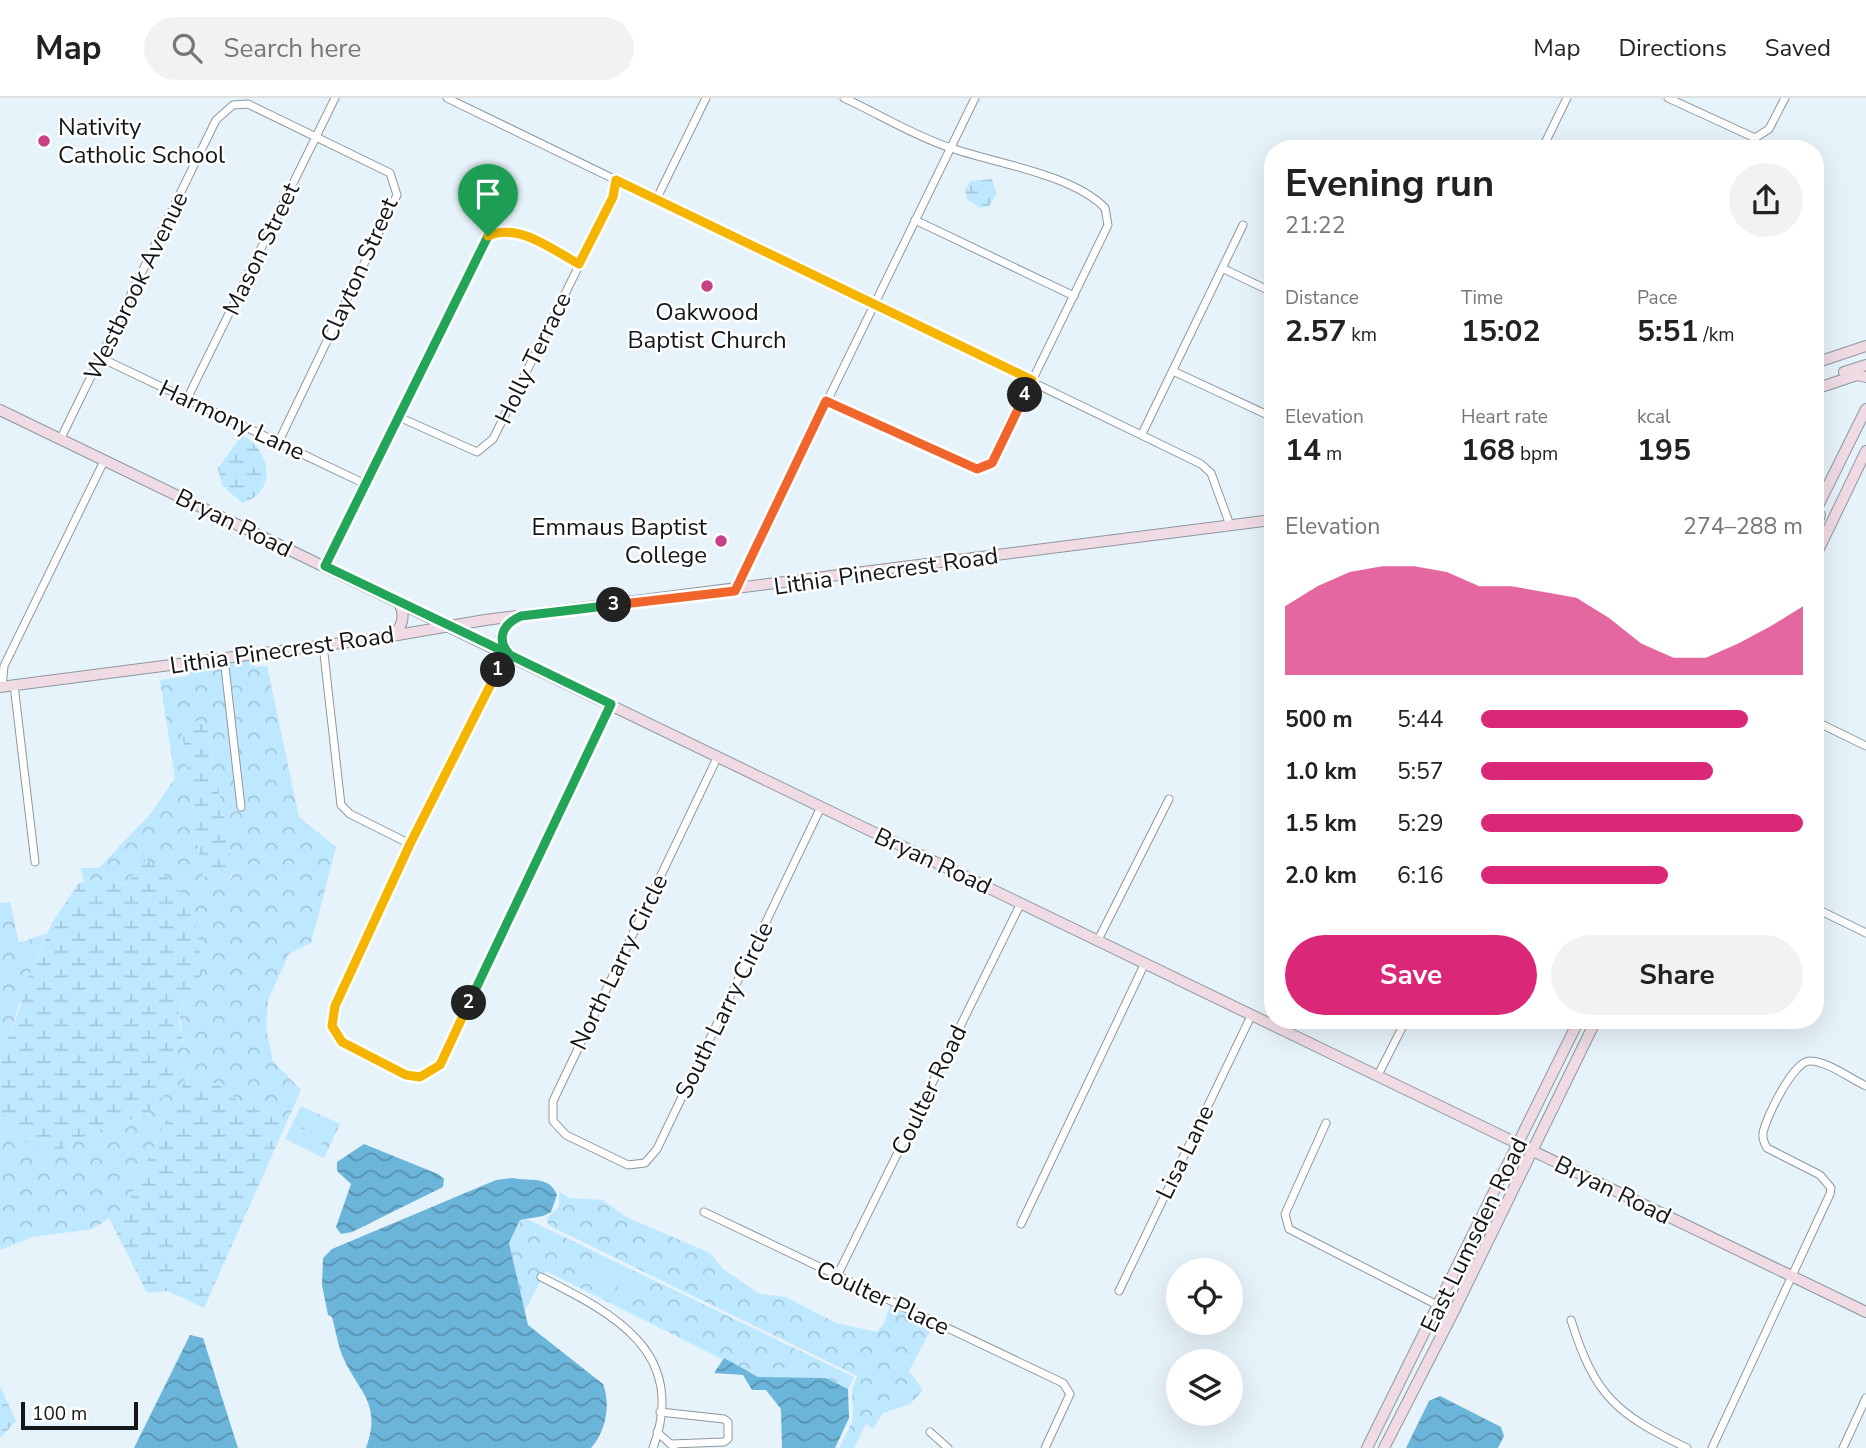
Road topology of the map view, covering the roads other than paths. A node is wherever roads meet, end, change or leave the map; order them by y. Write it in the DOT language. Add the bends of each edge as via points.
graph roads {
  1 [pos="335,98"];
  2 [pos="447,98"];
  3 [pos="706,98"];
  4 [pos="844,98"];
  5 [pos="975,98"];
  6 [pos="1567,98"];
  7 [pos="1668,98"];
  8 [pos="1785,98"];
  9 [pos="1677,100"];
  10 [pos="316,137"];
  11 [pos="1546,140"];
  12 [pos="950,148"];
  13 [pos="616,180"];
  14 [pos="656,200"];
  15 [pos="915,220"];
  16 [pos="1243,225"];
  17 [pos="579,264"];
  18 [pos="1224,269"];
  19 [pos="1264,288"];
  20 [pos="1074,296"];
  21 [pos="873,305"];
  22 [pos="1866,346"];
  23 [pos="101,358"];
  24 [pos="1824,360"];
  25 [pos="1866,365"];
  26 [pos="1173,371"];
  27 [pos="1866,377"];
  28 [pos="1824,379"];
  29 [pos="1032,380"];
  30 [pos="1824,387"];
  31 [pos="187,399"];
  32 [pos="826,401"];
  33 [pos="1866,409"];
  34 [pos="0,410"];
  35 [pos="1264,413"];
  36 [pos="399,417"];
  37 [pos="1142,434"];
  38 [pos="60,440"];
  39 [pos="279,441"];
  40 [pos="1866,452"];
  41 [pos="104,461"];
  42 [pos="363,483"];
  43 [pos="1824,494"];
  44 [pos="1264,521"];
  45 [pos="1230,525"];
  46 [pos="1824,538"];
  47 [pos="325,566"];
  48 [pos="735,591"];
  49 [pos="397,600"];
  50 [pos="521,616"];
  51 [pos="451,626"];
  52 [pos="393,635"];
  53 [pos="323,645"];
  54 [pos="508,654"];
  55 [pos="224,658"];
  56 [pos="5,686"];
  57 [pos="611,704"];
  58 [pos="1824,725"];
  59 [pos="1866,746"];
  60 [pos="718,758"];
  61 [pos="1169,799"];
  62 [pos="241,807"];
  63 [pos="821,807"];
  64 [pos="410,844"];
  65 [pos="35,862"];
  66 [pos="1021,903"];
  67 [pos="1824,912"];
  68 [pos="1866,933"];
  69 [pos="1098,940"];
  70 [pos="1144,963"];
  71 [pos="1252,1014"];
  72 [pos="1264,1020"];
  73 [pos="1283,1029"];
  74 [pos="1401,1029"];
  75 [pos="1575,1029"];
  76 [pos="1591,1029"];
  77 [pos="1378,1075"];
  78 [pos="1866,1086"];
  79 [pos="1326,1123"];
  80 [pos="1519,1145"];
  81 [pos="597,1150"];
  82 [pos="1532,1151"];
  83 [pos="704,1212"];
  84 [pos="1021,1224"];
  85 [pos="836,1276"];
  86 [pos="1792,1276"];
  87 [pos="541,1277"];
  88 [pos="1119,1291"];
  89 [pos="1440,1307"];
  90 [pos="1866,1312"];
  91 [pos="1453,1313"];
  92 [pos="1571,1320"];
  93 [pos="1866,1398"];
  94 [pos="660,1412"];
  95 [pos="657,1432"];
  96 [pos="930,1432"];
  97 [pos="673,1446"];
  98 [pos="653,1448"];
  99 [pos="948,1448"];
  100 [pos="1045,1448"];
  101 [pos="1367,1448"];
  102 [pos="1384,1448"];
  103 [pos="1687,1448"];
  104 [pos="1712,1448"];
  105 [pos="1843,1448"];
  1 -- 10 [label="street, Mason Street"];
  2 -- 13 [label="street"];
  3 -- 14 [label="street"];
  4 -- 12 [label="street"];
  5 -- 12 [label="street"];
  6 -- 11 [label="street"];
  7 -- 9 [label="street"];
  8 -- 9 [label="street" via="1769,129 1755,138"];
  10 -- 23 [label="street, Westbrook Avenue" via="247,104 224,110"];
  10 -- 31 [label="street, Mason Street"];
  10 -- 39 [label="street, Clayton Street" via="390,173 397,195"];
  12 -- 15 [label="street"];
  12 -- 20 [label="street" via="1033,170 1105,208 1108,225"];
  13 -- 14 [label="street"];
  13 -- 17 [label="street, Holly Terrace" via="613,197"];
  14 -- 21 [label="street"];
  15 -- 20 [label="street"];
  15 -- 21 [label="street"];
  16 -- 18 [label="street"];
  17 -- 36 [label="street, Holly Terrace" via="493,439 477,452"];
  17 -- 36 [label="street" via="516,232 488,236"];
  18 -- 19 [label="street"];
  18 -- 26 [label="street"];
  20 -- 29 [label="street"];
  21 -- 29 [label="street"];
  21 -- 32 [label="street"];
  22 -- 24 [label="main road"];
  23 -- 31 [label="street, Harmony Lane"];
  23 -- 38 [label="street, Westbrook Avenue"];
  25 -- 28 [label="main road"];
  26 -- 35 [label="street"];
  26 -- 37 [label="street"];
  27 -- 30 [label="main road" via="1857,375"];
  29 -- 32 [label="street" via="992,463 977,469"];
  29 -- 37 [label="street"];
  31 -- 39 [label="street, Harmony Lane"];
  32 -- 48 [label="street"];
  33 -- 43 [label="main road"];
  34 -- 38 [label="main road, Bryan Road"];
  36 -- 42 [label="street"];
  37 -- 45 [label="street" via="1211,473"];
  38 -- 41 [label="main road, Bryan Road"];
  39 -- 42 [label="street, Harmony Lane"];
  40 -- 46 [label="main road"];
  41 -- 47 [label="main road, Bryan Road"];
  41 -- 56 [label="street" via="4,666"];
  42 -- 47 [label="street"];
  44 -- 45 [label="main road, Lithia Pinecrest Road"];
  45 -- 48 [label="main road, Lithia Pinecrest Road"];
  47 -- 49 [label="main road, Bryan Road"];
  48 -- 50 [label="main road, Lithia Pinecrest Road"];
  49 -- 51 [label="main road, Bryan Road"];
  49 -- 52 [label="main road" via="402,620"];
  50 -- 51 [label="main road, Lithia Pinecrest Road"];
  50 -- 54 [label="main road" via="509,622 502,634"];
  51 -- 52 [label="main road, Lithia Pinecrest Road"];
  51 -- 54 [label="main road, Bryan Road"];
  52 -- 53 [label="main road, Lithia Pinecrest Road"];
  53 -- 55 [label="main road, Lithia Pinecrest Road"];
  53 -- 64 [label="street" via="341,805 349,814"];
  54 -- 57 [label="main road, Bryan Road"];
  54 -- 64 [label="street"];
  55 -- 56 [label="main road, Lithia Pinecrest Road"];
  55 -- 62 [label="street"];
  56 -- 65 [label="street"];
  57 -- 60 [label="main road, Bryan Road"];
  57 -- 64 [label="street" via="440,1065 420,1077 406,1075 342,1042 332,1026 335,1006"];
  58 -- 59 [label="street"];
  60 -- 63 [label="main road, Bryan Road"];
  60 -- 81 [label="street, North Larry Circle" via="553,1101 552,1121 566,1135"];
  61 -- 69 [label="street"];
  63 -- 66 [label="main road, Bryan Road"];
  63 -- 81 [label="street, South Larry Circle" via="657,1149 645,1163 628,1165"];
  66 -- 69 [label="main road, Bryan Road"];
  66 -- 85 [label="street, Coulter Road"];
  67 -- 68 [label="street"];
  69 -- 70 [label="main road, Bryan Road"];
  70 -- 71 [label="main road, Bryan Road"];
  70 -- 84 [label="street"];
  71 -- 72 [label="main road, Bryan Road"];
  71 -- 88 [label="street, Lisa Lane"];
  73 -- 77 [label="main road, Bryan Road"];
  74 -- 77 [label="street"];
  75 -- 80 [label="main road, East Lumsden Road"];
  76 -- 82 [label="main road, East Lumsden Road"];
  77 -- 80 [label="main road, Bryan Road"];
  78 -- 86 [label="street" via="1815,1062 1803,1062 1794,1070 1763,1137 1772,1152 1820,1175 1831,1188"];
  79 -- 89 [label="street" via="1285,1214 1289,1229"];
  80 -- 82 [label="main road, Bryan Road"];
  80 -- 89 [label="main road, East Lumsden Road"];
  82 -- 86 [label="main road, Bryan Road"];
  82 -- 91 [label="main road, East Lumsden Road"];
  83 -- 85 [label="street, Coulter Place"];
  85 -- 100 [label="street, Coulter Place" via="1063,1383 1070,1394"];
  86 -- 90 [label="main road, Bryan Road"];
  86 -- 104 [label="street"];
  87 -- 94 [label="street" via="605,1310 646,1347 660,1388"];
  89 -- 91 [label="street"];
  89 -- 101 [label="main road, East Lumsden Road"];
  91 -- 102 [label="main road, East Lumsden Road"];
  92 -- 103 [label="street" via="1595,1377 1615,1405 1637,1424"];
  93 -- 105 [label="street"];
  94 -- 95 [label="street"];
  94 -- 97 [label="street" via="729,1422 724,1442"];
  95 -- 97 [label="street"];
  95 -- 98 [label="street"];
  96 -- 99 [label="street"];
}
